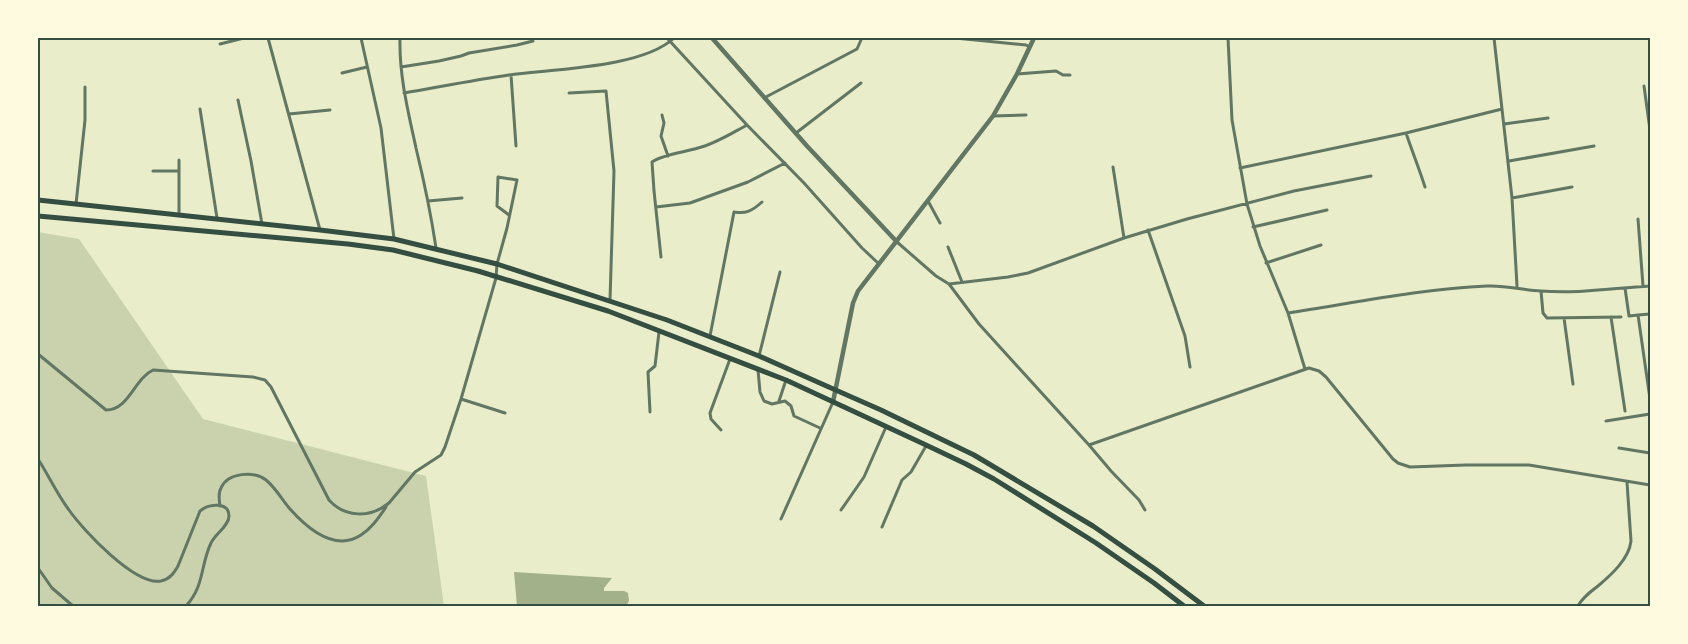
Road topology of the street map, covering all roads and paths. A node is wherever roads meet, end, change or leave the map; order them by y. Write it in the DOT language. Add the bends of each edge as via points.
graph roads {
  1 [pos="244,38"];
  2 [pos="268,38"];
  3 [pos="361,38"];
  4 [pos="400,38"];
  5 [pos="674,38"];
  6 [pos="712,38"];
  7 [pos="861,38"];
  8 [pos="955,38"];
  9 [pos="1034,38"];
  10 [pos="1228,38"];
  11 [pos="1494,38"];
  12 [pos="669,39"];
  13 [pos="533,40"];
  14 [pos="220,45"];
  15 [pos="1030,47"];
  16 [pos="367,67"];
  17 [pos="401,67"];
  18 [pos="342,73"];
  19 [pos="1017,74"];
  20 [pos="511,75"];
  21 [pos="1070,75"];
  22 [pos="861,82"];
  23 [pos="1644,86"];
  24 [pos="85,87"];
  25 [pos="404,93"];
  26 [pos="569,93"];
  27 [pos="763,98"];
  28 [pos="238,100"];
  29 [pos="200,109"];
  30 [pos="330,110"];
  31 [pos="1502,110"];
  32 [pos="289,114"];
  33 [pos="662,115"];
  34 [pos="993,116"];
  35 [pos="1026,116"];
  36 [pos="1548,118"];
  37 [pos="1504,124"];
  38 [pos="747,125"];
  39 [pos="1650,130"];
  40 [pos="1406,132"];
  41 [pos="795,134"];
  42 [pos="516,146"];
  43 [pos="1594,146"];
  44 [pos="668,156"];
  45 [pos="179,160"];
  46 [pos="1509,161"];
  47 [pos="784,162"];
  48 [pos="1113,167"];
  49 [pos="1240,168"];
  50 [pos="153,171"];
  51 [pos="179,171"];
  52 [pos="1371,176"];
  53 [pos="1425,187"];
  54 [pos="1572,187"];
  55 [pos="462,198"];
  56 [pos="1512,198"];
  57 [pos="38,200"];
  58 [pos="428,201"];
  59 [pos="928,201"];
  60 [pos="762,202"];
  61 [pos="75,204"];
  62 [pos="1246,204"];
  63 [pos="656,207"];
  64 [pos="1327,210"];
  65 [pos="509,215"];
  66 [pos="38,216"];
  67 [pos="179,216"];
  68 [pos="1638,219"];
  69 [pos="217,220"];
  70 [pos="940,223"];
  71 [pos="262,224"];
  72 [pos="1253,227"];
  73 [pos="320,230"];
  74 [pos="1148,230"];
  75 [pos="1124,238"];
  76 [pos="394,239"];
  77 [pos="897,242"];
  78 [pos="1321,245"];
  79 [pos="948,247"];
  80 [pos="436,248"];
  81 [pos="661,257"];
  82 [pos="878,263"];
  83 [pos="1266,263"];
  84 [pos="497,264"];
  85 [pos="780,272"];
  86 [pos="496,278"];
  87 [pos="963,282"];
  88 [pos="949,284"];
  89 [pos="1643,286"];
  90 [pos="1650,286"];
  91 [pos="1517,287"];
  92 [pos="1625,288"];
  93 [pos="1541,291"];
  94 [pos="610,300"];
  95 [pos="1288,314"];
  96 [pos="1650,314"];
  97 [pos="1638,315"];
  98 [pos="1611,317"];
  99 [pos="1621,317"];
  100 [pos="1564,318"];
  101 [pos="659,330"];
  102 [pos="710,336"];
  103 [pos="38,354"];
  104 [pos="759,356"];
  105 [pos="731,358"];
  106 [pos="1190,367"];
  107 [pos="758,368"];
  108 [pos="1305,369"];
  109 [pos="786,380"];
  110 [pos="1573,384"];
  111 [pos="835,390"];
  112 [pos="461,399"];
  113 [pos="1650,399"];
  114 [pos="779,402"];
  115 [pos="833,402"];
  116 [pos="1625,411"];
  117 [pos="650,412"];
  118 [pos="505,413"];
  119 [pos="1650,414"];
  120 [pos="1606,421"];
  121 [pos="886,425"];
  122 [pos="820,428"];
  123 [pos="722,430"];
  124 [pos="926,445"];
  125 [pos="1089,445"];
  126 [pos="1619,448"];
  127 [pos="1650,453"];
  128 [pos="38,459"];
  129 [pos="1627,482"];
  130 [pos="1650,485"];
  131 [pos="389,503"];
  132 [pos="220,506"];
  133 [pos="842,510"];
  134 [pos="1145,510"];
  135 [pos="781,519"];
  136 [pos="882,527"];
  137 [pos="38,568"];
  138 [pos="73,606"];
  139 [pos="186,606"];
  140 [pos="1184,606"];
  141 [pos="1204,606"];
  142 [pos="1578,606"];
  1 -- 14 [label="street"];
  2 -- 32 [label="street"];
  3 -- 16 [label="street"];
  4 -- 17 [label="street"];
  5 -- 12 [label="street"];
  6 -- 27 [label="street"];
  7 -- 27 [label="street" via="857,49"];
  8 -- 15 [label="street"];
  9 -- 15 [label="street"];
  10 -- 49 [label="street" via="1232,120"];
  11 -- 31 [label="street"];
  12 -- 20 [label="street" via="642,55 624,60"];
  12 -- 38 [label="street"];
  13 -- 17 [label="street"];
  15 -- 19 [label="street"];
  16 -- 18 [label="street"];
  16 -- 76 [label="street" via="381,128"];
  17 -- 25 [label="street"];
  19 -- 21 [label="street" via="1056,71"];
  19 -- 34 [label="street"];
  20 -- 25 [label="street"];
  20 -- 42 [label="street"];
  22 -- 41 [label="street"];
  23 -- 39 [label="street"];
  24 -- 61 [label="street"];
  25 -- 58 [label="street"];
  26 -- 94 [label="street" via="606,91 614,171"];
  27 -- 41 [label="street"];
  28 -- 71 [label="street"];
  29 -- 69 [label="street"];
  30 -- 32 [label="street"];
  31 -- 37 [label="street"];
  31 -- 40 [label="street"];
  32 -- 73 [label="street"];
  33 -- 44 [label="street" via="661,136"];
  34 -- 35 [label="street"];
  34 -- 59 [label="street"];
  36 -- 37 [label="street"];
  37 -- 46 [label="street"];
  38 -- 44 [label="street" via="703,147"];
  38 -- 47 [label="street"];
  40 -- 49 [label="street"];
  40 -- 53 [label="street"];
  41 -- 77 [label="street"];
  43 -- 46 [label="street"];
  44 -- 63 [label="street" via="652,163"];
  45 -- 51 [label="street"];
  46 -- 56 [label="street"];
  47 -- 63 [label="street" via="748,182 690,202"];
  47 -- 82 [label="street"];
  48 -- 75 [label="street"];
  49 -- 62 [label="street"];
  50 -- 51 [label="street"];
  51 -- 67 [label="street"];
  52 -- 62 [label="street"];
  54 -- 56 [label="street"];
  55 -- 58 [label="street"];
  56 -- 91 [label="street"];
  57 -- 61 [label="main road"];
  58 -- 80 [label="street"];
  59 -- 70 [label="street"];
  59 -- 77 [label="street"];
  60 -- 102 [label="street" via="754,210 734,212"];
  61 -- 67 [label="main road"];
  62 -- 72 [label="street"];
  62 -- 74 [label="street"];
  63 -- 81 [label="street"];
  64 -- 72 [label="street"];
  65 -- 65 [label="street" via="517,180 498,177 497,206"];
  65 -- 84 [label="street"];
  66 -- 86 [label="main road" via="393,250"];
  67 -- 69 [label="main road"];
  68 -- 89 [label="street"];
  69 -- 71 [label="main road"];
  71 -- 73 [label="main road"];
  72 -- 83 [label="street"];
  73 -- 76 [label="main road"];
  74 -- 75 [label="street"];
  74 -- 106 [label="street" via="1185,336"];
  75 -- 87 [label="street" via="1028,273"];
  76 -- 80 [label="main road"];
  77 -- 82 [label="street"];
  77 -- 88 [label="street"];
  78 -- 83 [label="street"];
  79 -- 87 [label="street"];
  80 -- 84 [label="main road"];
  82 -- 111 [label="street" via="856,294"];
  83 -- 95 [label="street"];
  84 -- 86 [label="street"];
  84 -- 94 [label="main road"];
  85 -- 104 [label="street"];
  86 -- 101 [label="main road"];
  86 -- 112 [label="street"];
  87 -- 88 [label="street"];
  88 -- 125 [label="street" via="979,324"];
  89 -- 90 [label="street"];
  89 -- 92 [label="street"];
  91 -- 93 [label="street"];
  91 -- 95 [label="street" via="1443,289"];
  92 -- 93 [label="street"];
  92 -- 97 [label="street" via="1629,316"];
  93 -- 100 [label="street" via="1545,317"];
  94 -- 102 [label="main road"];
  95 -- 108 [label="street"];
  96 -- 97 [label="street"];
  97 -- 113 [label="street"];
  98 -- 99 [label="street"];
  98 -- 100 [label="street"];
  98 -- 116 [label="street"];
  100 -- 110 [label="street"];
  101 -- 105 [label="main road"];
  101 -- 117 [label="street" via="655,366 648,372"];
  102 -- 104 [label="main road"];
  103 -- 131 [label="street" via="106,410 123,404 142,377 153,370 265,380 334,506 359,514"];
  104 -- 111 [label="main road"];
  105 -- 107 [label="main road"];
  105 -- 123 [label="street" via="710,413"];
  107 -- 109 [label="main road"];
  107 -- 114 [label="street" via="762,399"];
  108 -- 125 [label="street"];
  108 -- 129 [label="street" via="1314,369 1326,377 1393,459 1403,465 1529,465"];
  109 -- 114 [label="street"];
  109 -- 115 [label="main road"];
  111 -- 115 [label="street"];
  111 -- 141 [label="main road" via="974,455 1032,488 1102,532"];
  112 -- 118 [label="street"];
  112 -- 131 [label="street" via="441,455 415,472"];
  114 -- 122 [label="street" via="787,402 794,416"];
  115 -- 121 [label="main road"];
  115 -- 122 [label="street"];
  119 -- 120 [label="street"];
  121 -- 124 [label="main road"];
  121 -- 133 [label="street" via="864,477"];
  122 -- 135 [label="street"];
  124 -- 136 [label="street" via="913,470 902,480"];
  124 -- 140 [label="main road" via="1038,506"];
  125 -- 134 [label="street"];
  126 -- 127 [label="street"];
  128 -- 132 [label="street" via="69,511 89,535 111,556 148,579 160,581 173,574 201,511 205,506"];
  129 -- 130 [label="street"];
  129 -- 142 [label="street" via="1629,548 1615,570"];
  131 -- 132 [label="street" via="363,534 354,539 335,540 311,529 259,477 239,476 226,481 219,493"];
  132 -- 139 [label="street" via="228,511 229,521 211,543 197,591"];
  137 -- 138 [label="street" via="52,588"];
}
